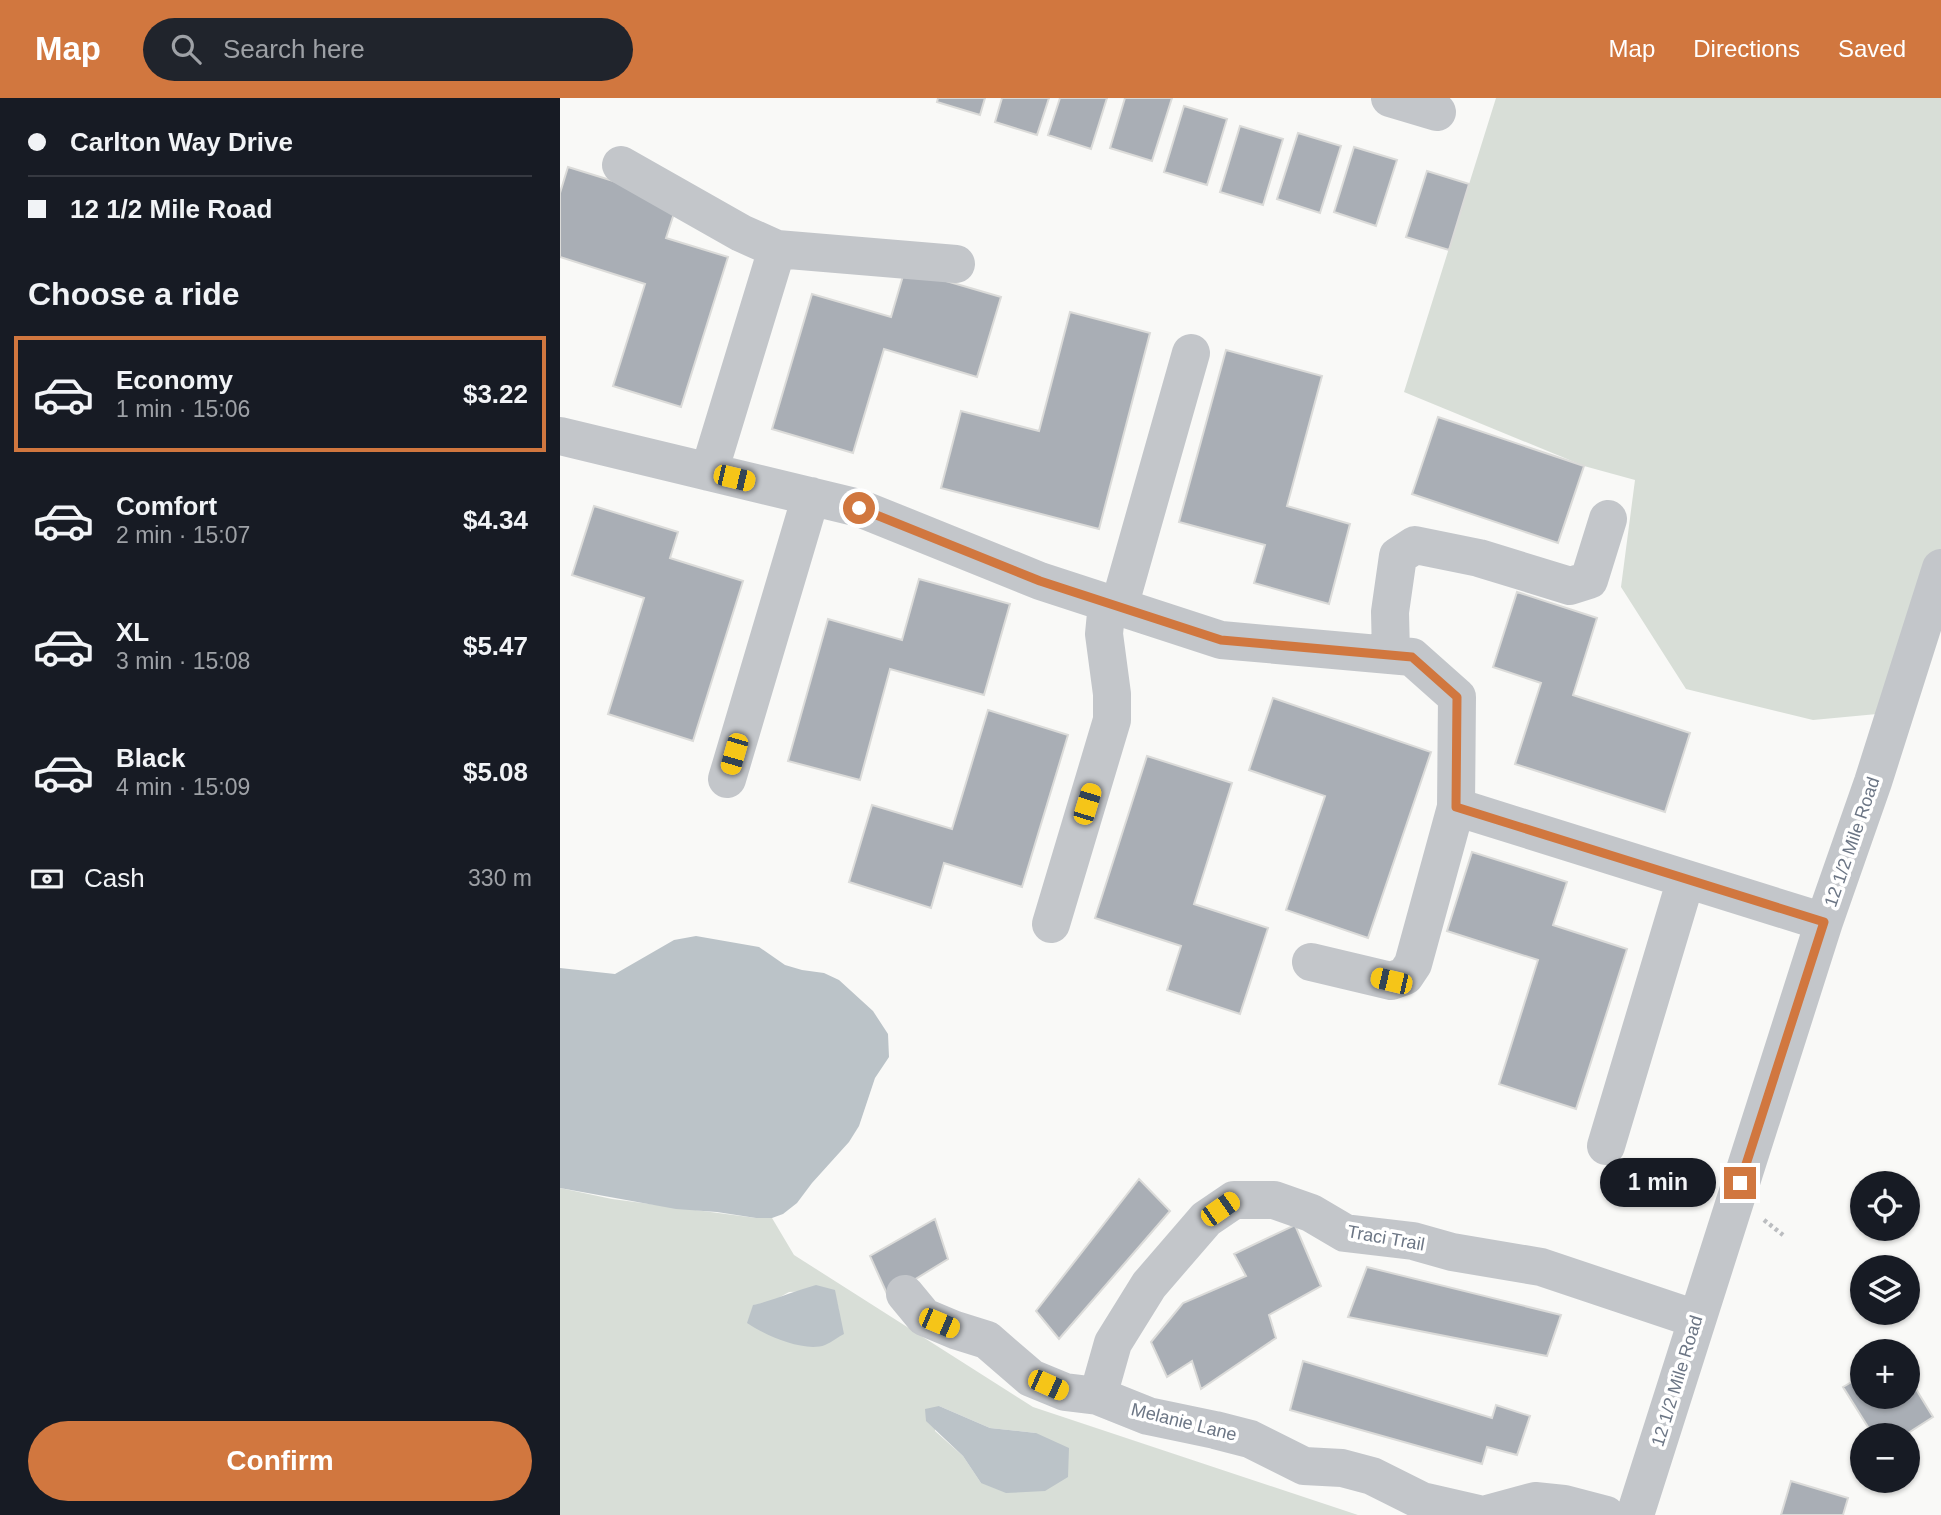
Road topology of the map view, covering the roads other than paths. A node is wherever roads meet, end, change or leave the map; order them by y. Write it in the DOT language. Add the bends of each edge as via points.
graph roads {
  1 [pos="1390,98"];
  2 [pos="1437,112"];
  3 [pos="621,165"];
  4 [pos="777,250"];
  5 [pos="956,264"];
  6 [pos="1191,353"];
  7 [pos="560,436"];
  8 [pos="709,472"];
  9 [pos="811,496"];
  10 [pos="1608,519"];
  11 [pos="1941,568"];
  12 [pos="1113,605"];
  13 [pos="1391,655"];
  14 [pos="727,779"];
  15 [pos="1456,807"];
  16 [pos="1686,878"];
  17 [pos="1824,922"];
  18 [pos="1051,923"];
  19 [pos="1311,962"];
  20 [pos="1606,1146"];
  21 [pos="905,1294"];
  22 [pos="1696,1319"];
  23 [pos="1098,1396"];
  24 [pos="1483,1515"];
  25 [pos="1606,1515"];
  26 [pos="1635,1515"];
  1 -- 2 [label="street"];
  3 -- 4 [label="street"];
  4 -- 5 [label="street"];
  4 -- 8 [label="street"];
  6 -- 12 [label="street"];
  7 -- 8 [label="street"];
  8 -- 9 [label="street"];
  9 -- 12 [label="street" via="859,508 1040,581"];
  9 -- 14 [label="street"];
  10 -- 13 [label="street" via="1590,580 1570,586 1479,558 1415,545 1398,556 1390,612"];
  11 -- 17 [label="street, 12 1/2 Mile Road"];
  12 -- 13 [label="street" via="1221,640"];
  12 -- 18 [label="street" via="1104,634 1112,720"];
  13 -- 15 [label="street" via="1412,657 1457,697"];
  15 -- 16 [label="street"];
  15 -- 19 [label="street" via="1413,964 1405,976 1391,981"];
  16 -- 17 [label="street"];
  16 -- 20 [label="street"];
  17 -- 22 [label="street, 12 1/2 Mile Road"];
  21 -- 23 [label="street, Melanie Lane" via="924,1317 987,1340 1031,1378 1065,1392"];
  22 -- 23 [label="street, Traci Trail" via="1541,1267 1413,1241 1345,1233 1311,1213 1274,1200 1234,1200 1206,1219 1149,1285 1113,1343"];
  22 -- 26 [label="street, 12 1/2 Mile Road"];
  23 -- 24 [label="street, Melanie Lane" via="1148,1416 1250,1439 1304,1466 1342,1468 1372,1476 1422,1501"];
  24 -- 25 [label="street, Melanie Lane" via="1535,1501"];
}
